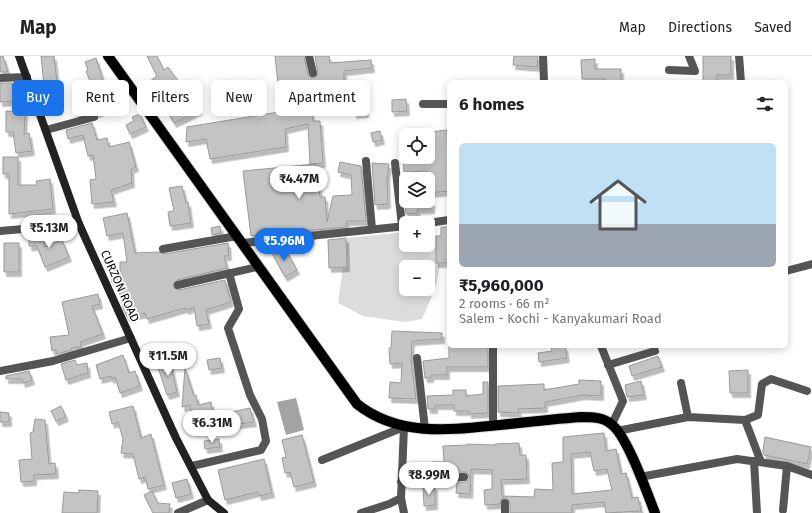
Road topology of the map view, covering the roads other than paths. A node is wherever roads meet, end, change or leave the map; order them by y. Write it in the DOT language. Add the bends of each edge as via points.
graph roads {
  1 [pos="19,56"];
  2 [pos="108,56"];
  3 [pos="309,56"];
  4 [pos="543,56"];
  5 [pos="689,56"];
  6 [pos="739,56"];
  7 [pos="669,70"];
  8 [pos="313,73"];
  9 [pos="27,77"];
  10 [pos="0,78"];
  11 [pos="544,80"];
  12 [pos="741,80"];
  13 [pos="423,104"];
  14 [pos="447,104"];
  15 [pos="94,117"];
  16 [pos="46,130"];
  17 [pos="366,161"];
  18 [pos="395,163"];
  19 [pos="403,216"];
  20 [pos="447,220"];
  21 [pos="435,222"];
  22 [pos="79,224"];
  23 [pos="399,226"];
  24 [pos="372,229"];
  25 [pos="0,232"];
  26 [pos="240,239"];
  27 [pos="163,249"];
  28 [pos="812,264"];
  29 [pos="257,267"];
  30 [pos="788,270"];
  31 [pos="229,273"];
  32 [pos="178,285"];
  33 [pos="131,338"];
  34 [pos="493,348"];
  35 [pos="603,348"];
  36 [pos="655,351"];
  37 [pos="417,358"];
  38 [pos="608,365"];
  39 [pos="0,371"];
  40 [pos="681,383"];
  41 [pos="806,391"];
  42 [pos="688,416"];
  43 [pos="745,420"];
  44 [pos="493,426"];
  45 [pos="404,427"];
  46 [pos="614,427"];
  47 [pos="425,429"];
  48 [pos="322,460"];
  49 [pos="757,462"];
  50 [pos="192,466"];
  51 [pos="787,466"];
  52 [pos="812,475"];
  53 [pos="464,477"];
  54 [pos="640,477"];
  55 [pos="401,482"];
  56 [pos="401,498"];
  57 [pos="208,500"];
  58 [pos="505,503"];
  59 [pos="783,510"];
  60 [pos="178,513"];
  61 [pos="224,513"];
  62 [pos="361,513"];
  63 [pos="404,513"];
  64 [pos="505,513"];
  65 [pos="655,513"];
  66 [pos="757,513"];
  1 -- 9 [label="main road, CURZON ROAD"];
  2 -- 26 [label="main road"];
  3 -- 8 [label="street"];
  4 -- 11 [label="street"];
  5 -- 7 [label="street" via="695,72"];
  6 -- 12 [label="street"];
  9 -- 10 [label="street"];
  9 -- 16 [label="main road, CURZON ROAD"];
  13 -- 14 [label="street"];
  15 -- 16 [label="street"];
  16 -- 22 [label="main road, CURZON ROAD"];
  17 -- 24 [label="street"];
  18 -- 19 [label="street"];
  20 -- 21 [label="street"];
  22 -- 25 [label="street"];
  22 -- 33 [label="main road, CURZON ROAD"];
  23 -- 24 [label="street"];
  24 -- 26 [label="street"];
  26 -- 27 [label="street"];
  26 -- 29 [label="main road"];
  28 -- 30 [label="street"];
  29 -- 31 [label="street"];
  29 -- 45 [label="main road" via="357,404 371,415"];
  31 -- 32 [label="street"];
  31 -- 50 [label="street" via="239,309 228,328 250,395 262,419 266,441 261,450"];
  33 -- 39 [label="street" via="53,361"];
  33 -- 50 [label="main road, CURZON ROAD" via="176,438"];
  34 -- 44 [label="street"];
  35 -- 38 [label="street"];
  36 -- 38 [label="street"];
  37 -- 47 [label="street"];
  38 -- 46 [label="street" via="623,401"];
  40 -- 42 [label="street"];
  41 -- 43 [label="street" via="771,379 762,384 758,415"];
  42 -- 43 [label="street"];
  42 -- 46 [label="street"];
  43 -- 49 [label="street"];
  44 -- 46 [label="main road" via="581,417 599,418"];
  44 -- 47 [label="main road" via="448,430"];
  45 -- 47 [label="main road"];
  45 -- 48 [label="street"];
  45 -- 55 [label="street"];
  46 -- 54 [label="main road"];
  49 -- 51 [label="street"];
  49 -- 54 [label="street" via="737,459"];
  49 -- 66 [label="street"];
  50 -- 57 [label="main road, CURZON ROAD"];
  51 -- 52 [label="street"];
  51 -- 59 [label="street"];
  53 -- 55 [label="street"];
  54 -- 65 [label="main road"];
  55 -- 56 [label="street"];
  56 -- 62 [label="street"];
  56 -- 63 [label="street"];
  57 -- 60 [label="street"];
  57 -- 61 [label="main road, CURZON ROAD"];
  58 -- 64 [label="street"];
}
